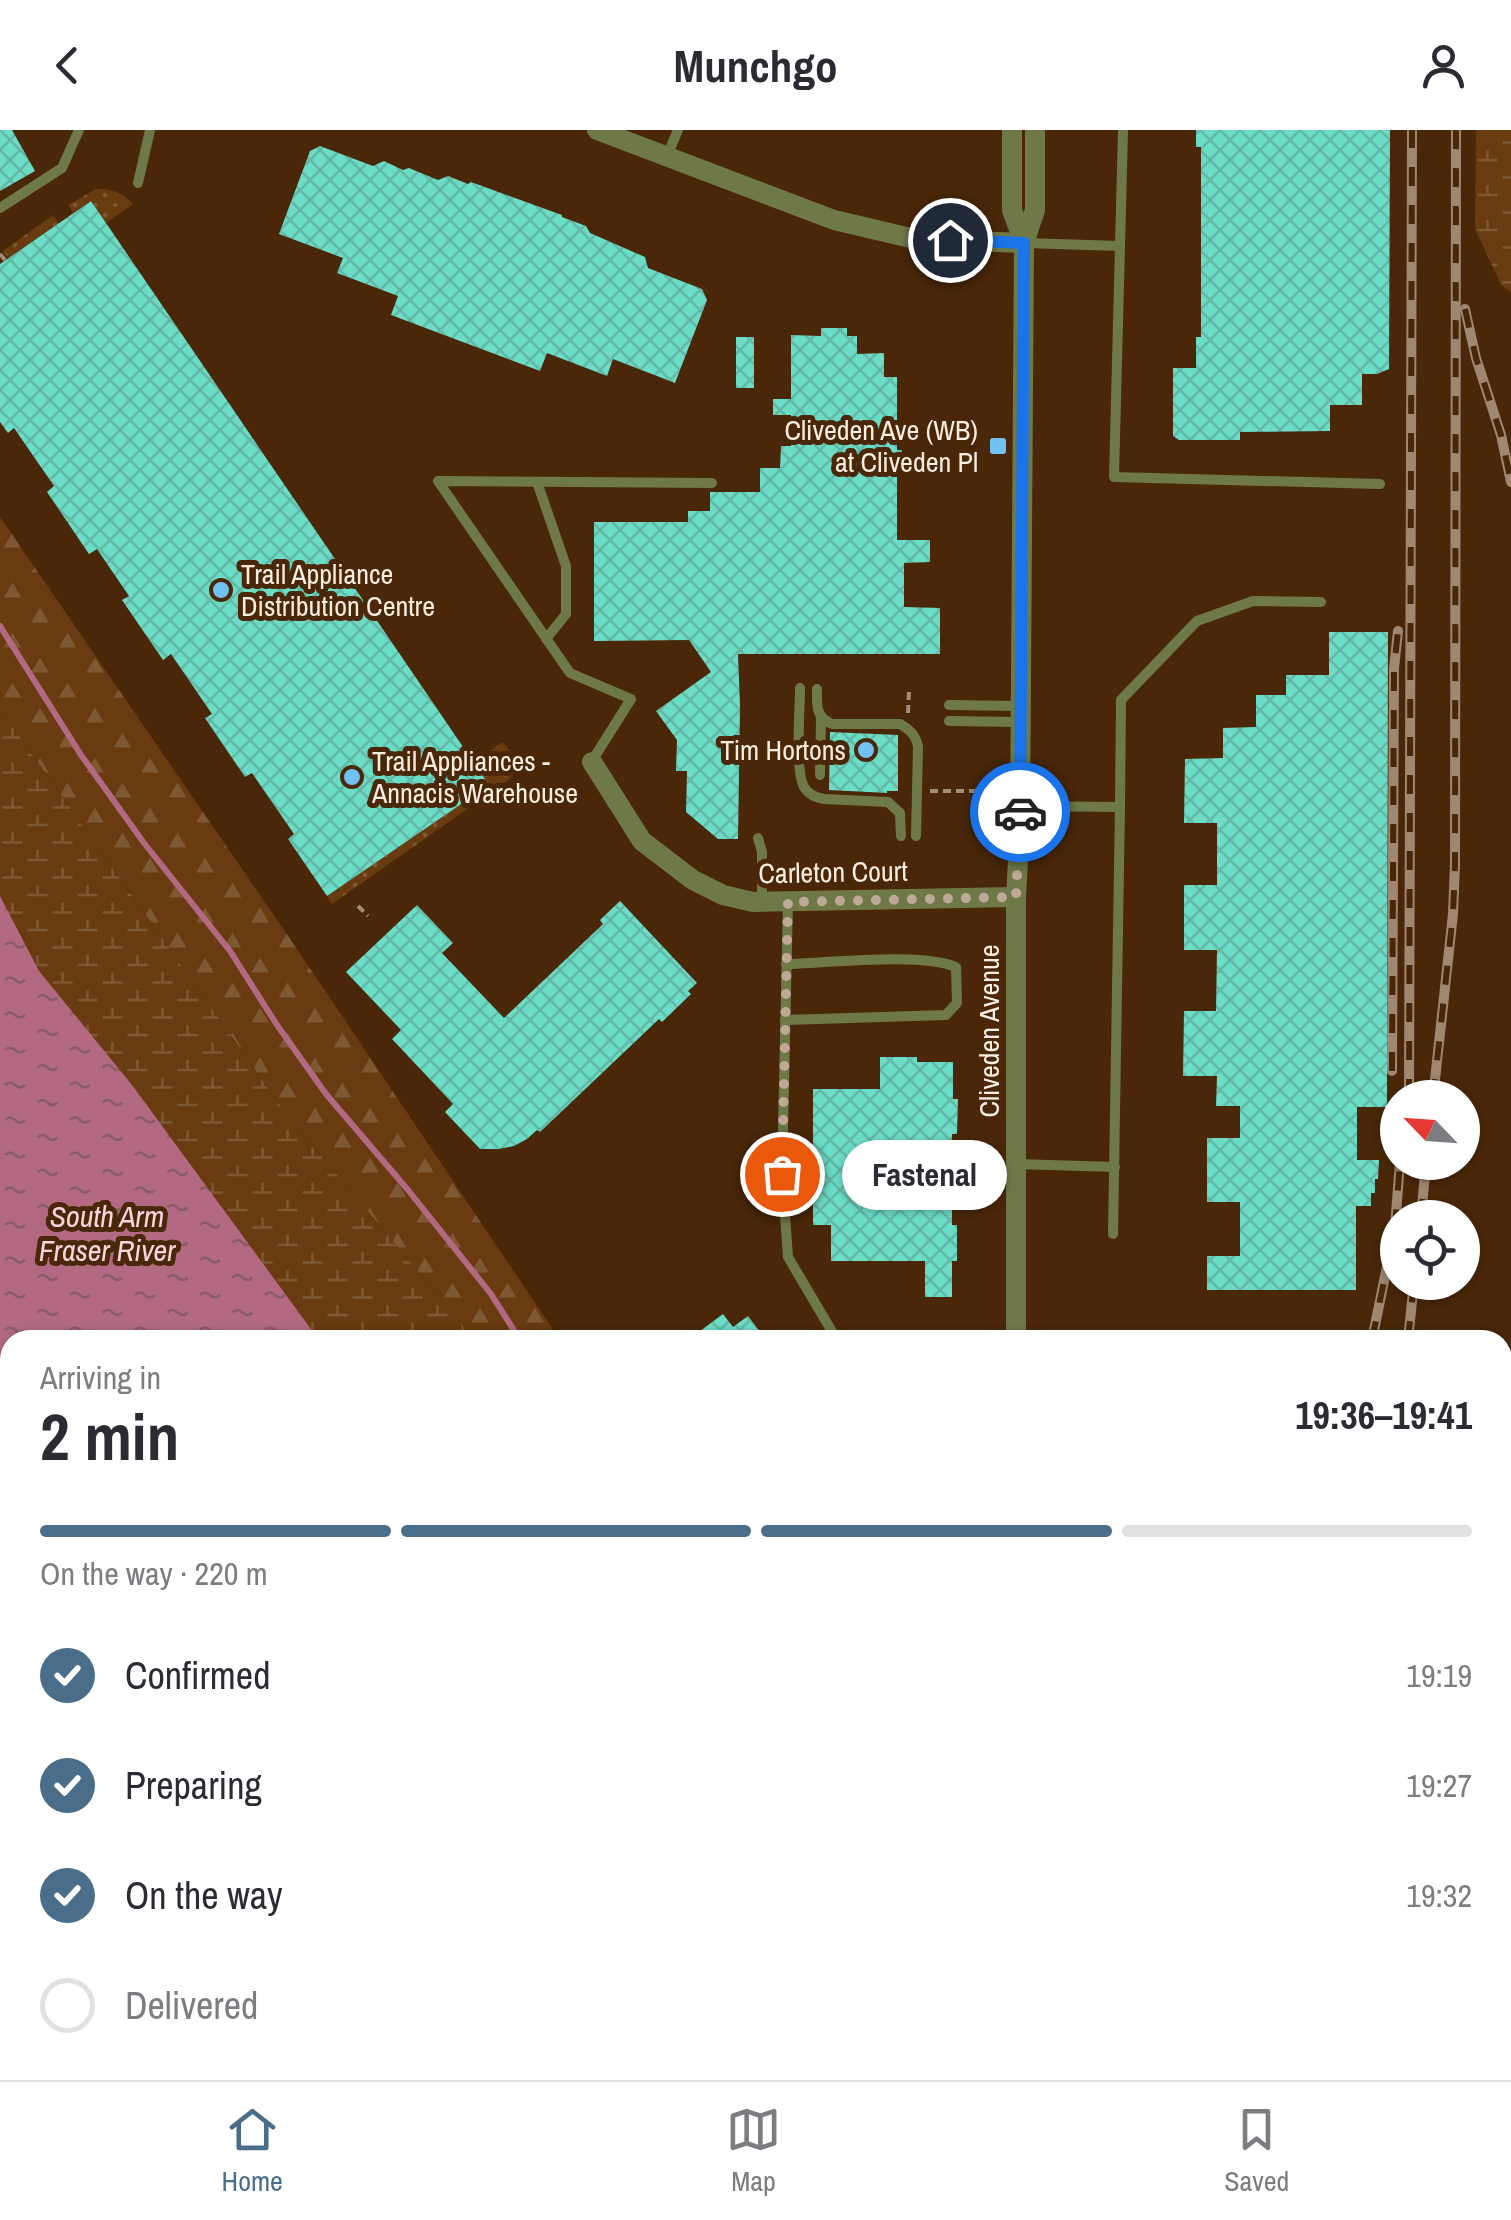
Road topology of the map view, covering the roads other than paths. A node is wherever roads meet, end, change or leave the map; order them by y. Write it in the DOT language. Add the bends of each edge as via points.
graph roads {
  1 [pos="78,130"];
  2 [pos="150,130"];
  3 [pos="597,130"];
  4 [pos="678,130"];
  5 [pos="1012,130"];
  6 [pos="1035,130"];
  7 [pos="1122,130"];
  8 [pos="667,156"];
  9 [pos="138,184"];
  10 [pos="0,208"];
  11 [pos="1024,243"];
  12 [pos="1120,246"];
  13 [pos="537,482"];
  14 [pos="712,484"];
  15 [pos="1380,484"];
  16 [pos="1321,602"];
  17 [pos="546,639"];
  18 [pos="800,688"];
  19 [pos="817,689"];
  20 [pos="949,705"];
  21 [pos="1021,714"];
  22 [pos="822,718"];
  23 [pos="949,721"];
  24 [pos="592,762"];
  25 [pos="820,774"];
  26 [pos="1020,798"];
  27 [pos="1120,806"];
  28 [pos="900,836"];
  29 [pos="916,836"];
  30 [pos="758,838"];
  31 [pos="1016,897"];
  32 [pos="762,902"];
  33 [pos="788,902"];
  34 [pos="786,964"];
  35 [pos="785,1020"];
  36 [pos="1016,1164"];
  37 [pos="1115,1167"];
  38 [pos="1114,1234"];
  39 [pos="831,1330"];
  40 [pos="1016,1330"];
  1 -- 10 [label="lane" via="62,168"];
  2 -- 9 [label="lane"];
  3 -- 8 [label="street"];
  4 -- 8 [label="lane"];
  5 -- 11 [label="street, Cliveden Avenue" via="1012,210"];
  6 -- 11 [label="street, Cliveden Avenue" via="1036,210"];
  7 -- 12 [label="lane"];
  8 -- 11 [label="street" via="834,220 915,239"];
  11 -- 12 [label="lane"];
  11 -- 21 [label="street, Cliveden Avenue"];
  12 -- 15 [label="lane" via="1114,477"];
  13 -- 14 [label="lane"];
  13 -- 17 [label="lane" via="566,566 566,614"];
  13 -- 17 [label="lane" via="438,482"];
  16 -- 27 [label="lane" via="1253,600 1197,621 1121,700"];
  17 -- 24 [label="lane" via="570,674 631,699"];
  18 -- 28 [label="lane" via="800,774 807,791 824,800 888,802 900,813"];
  19 -- 22 [label="lane"];
  20 -- 21 [label="lane"];
  21 -- 23 [label="lane"];
  21 -- 26 [label="street, Cliveden Avenue"];
  22 -- 25 [label="lane"];
  22 -- 29 [label="lane" via="832,724 900,724 916,737"];
  24 -- 32 [label="street, Carleton Court" via="642,840 723,896"];
  26 -- 27 [label="lane"];
  26 -- 31 [label="street, Cliveden Avenue"];
  27 -- 37 [label="lane"];
  30 -- 32 [label="lane"];
  31 -- 33 [label="street, Carleton Court"];
  31 -- 36 [label="street, Cliveden Avenue"];
  32 -- 33 [label="street, Carleton Court"];
  33 -- 34 [label="lane"];
  34 -- 35 [label="lane"];
  34 -- 35 [label="lane" via="945,962 956,968 957,1003 946,1015"];
  35 -- 39 [label="lane" via="788,1256"];
  36 -- 37 [label="lane"];
  36 -- 40 [label="street, Cliveden Avenue"];
  37 -- 38 [label="lane"];
}
